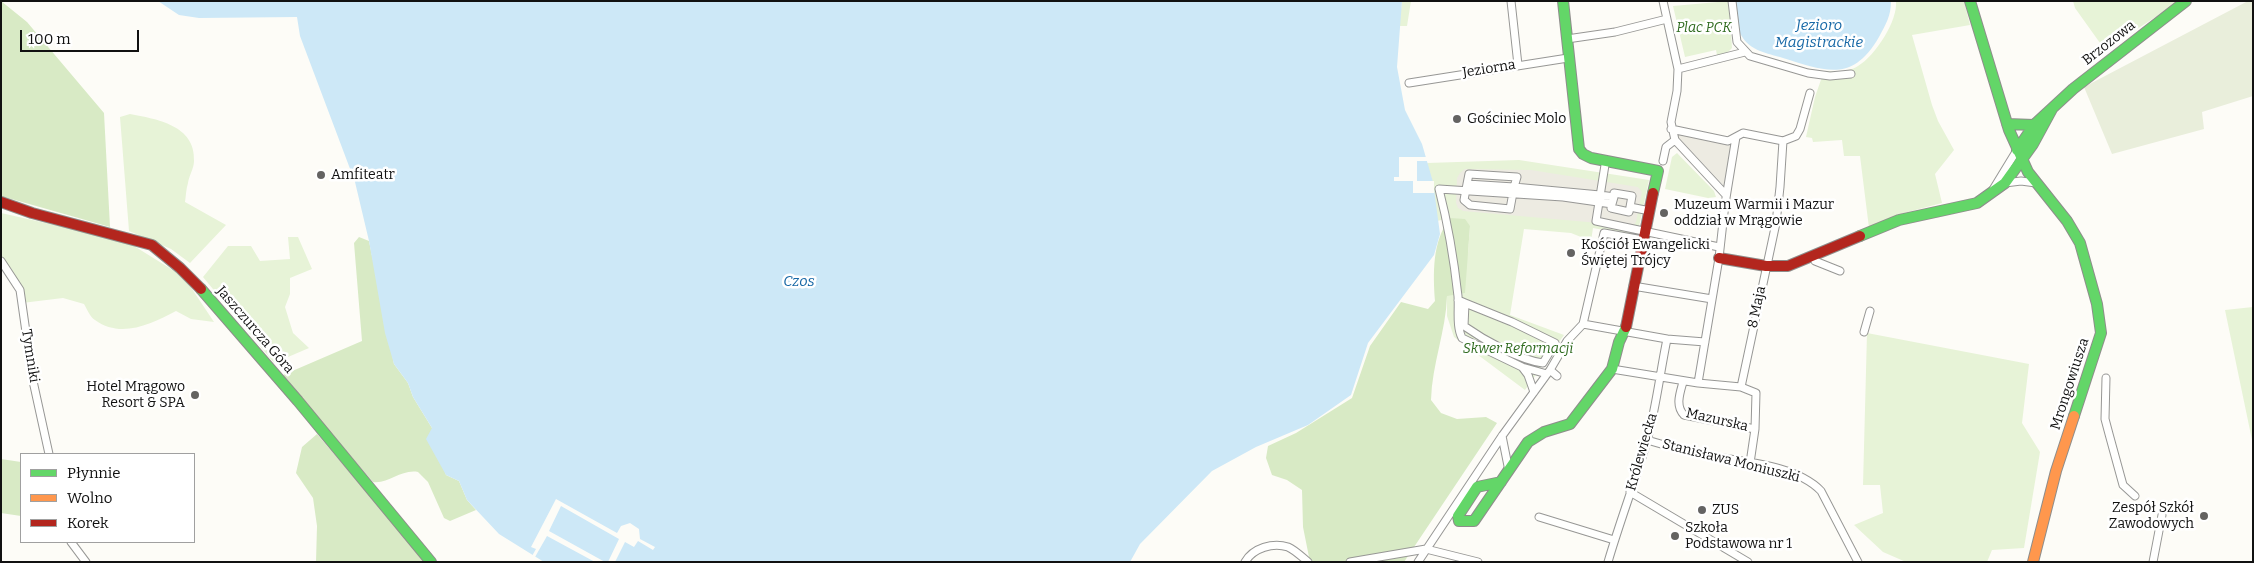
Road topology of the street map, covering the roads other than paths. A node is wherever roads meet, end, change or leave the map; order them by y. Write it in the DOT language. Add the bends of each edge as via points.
graph roads {
  1 [pos="1512,1"];
  2 [pos="1563,1"];
  3 [pos="1663,1"];
  4 [pos="1732,1"];
  5 [pos="1970,1"];
  6 [pos="2186,1"];
  7 [pos="1667,19"];
  8 [pos="1567,39"];
  9 [pos="1745,52"];
  10 [pos="1568,58"];
  11 [pos="1518,65"];
  12 [pos="1678,69"];
  13 [pos="1851,74"];
  14 [pos="1409,83"];
  15 [pos="1810,93"];
  16 [pos="2052,109"];
  17 [pos="2007,124"];
  18 [pos="2034,125"];
  19 [pos="1671,129"];
  20 [pos="1736,137"];
  21 [pos="1675,140"];
  22 [pos="1783,141"];
  23 [pos="2019,155"];
  24 [pos="1663,162"];
  25 [pos="1605,165"];
  26 [pos="2005,183"];
  27 [pos="2036,183"];
  28 [pos="1466,188"];
  29 [pos="1514,191"];
  30 [pos="1991,194"];
  31 [pos="1726,196"];
  32 [pos="1600,198"];
  33 [pos="1613,200"];
  34 [pos="1,202"];
  35 [pos="1630,208"];
  36 [pos="1650,211"];
  37 [pos="1644,235"];
  38 [pos="1719,247"];
  39 [pos="1719,258"];
  40 [pos="1815,261"];
  41 [pos="1,262"];
  42 [pos="1766,266"];
  43 [pos="1840,271"];
  44 [pos="1633,286"];
  45 [pos="1712,299"];
  46 [pos="1461,302"];
  47 [pos="1870,311"];
  48 [pos="1583,324"];
  49 [pos="1625,331"];
  50 [pos="1864,332"];
  51 [pos="1667,340"];
  52 [pos="1567,341"];
  53 [pos="1705,342"];
  54 [pos="1556,343"];
  55 [pos="1522,367"];
  56 [pos="1612,369"];
  57 [pos="1548,372"];
  58 [pos="1558,376"];
  59 [pos="1660,376"];
  60 [pos="2106,378"];
  61 [pos="1682,382"];
  62 [pos="1698,384"];
  63 [pos="1740,387"];
  64 [pos="1534,392"];
  65 [pos="1755,429"];
  66 [pos="1502,436"];
  67 [pos="1647,440"];
  68 [pos="49,453"];
  69 [pos="1750,463"];
  70 [pos="1508,471"];
  71 [pos="1501,482"];
  72 [pos="1630,492"];
  73 [pos="2135,496"];
  74 [pos="2162,515"];
  75 [pos="1539,517"];
  76 [pos="1614,540"];
  77 [pos="72,543"];
  78 [pos="1426,549"];
  79 [pos="81,554"];
  80 [pos="80,562"];
  81 [pos="86,562"];
  82 [pos="431,562"];
  83 [pos="1245,562"];
  84 [pos="1308,562"];
  85 [pos="1350,562"];
  86 [pos="1418,562"];
  87 [pos="1478,562"];
  88 [pos="1608,562"];
  89 [pos="1748,562"];
  90 [pos="1858,562"];
  91 [pos="2033,562"];
  92 [pos="2153,562"];
  1 -- 11 [label="street"];
  2 -- 8 [label="street"];
  3 -- 7 [label="street"];
  4 -- 9 [label="street" via="1737,42"];
  5 -- 17 [label="street, Mrongowiusza"];
  6 -- 16 [label="street, Brzozowa" via="2122,49"];
  7 -- 8 [label="street" via="1615,32"];
  7 -- 12 [label="street"];
  8 -- 10 [label="street"];
  9 -- 12 [label="street"];
  9 -- 13 [label="street" via="1808,73"];
  10 -- 11 [label="street, Jeziorna"];
  10 -- 36 [label="street" via="1579,148 1583,154 1605,161 1658,171"];
  11 -- 14 [label="street, Jeziorna"];
  12 -- 19 [label="street"];
  15 -- 22 [label="street" via="1800,129 1796,136"];
  16 -- 18 [label="street, Brzozowa"];
  16 -- 23 [label="street, Brzozowa" via="2033,144"];
  17 -- 18 [label="street"];
  17 -- 23 [label="street, Mrongowiusza"];
  18 -- 23 [label="street, Brzozowa"];
  19 -- 20 [label="street" via="1728,141"];
  19 -- 21 [label="street"];
  20 -- 22 [label="street" via="1743,133"];
  20 -- 31 [label="street"];
  21 -- 24 [label="street" via="1666,148"];
  21 -- 31 [label="street"];
  22 -- 42 [label="street, 8 Maja" via="1779,196"];
  23 -- 26 [label="street"];
  23 -- 27 [label="street, Mrongowiusza"];
  23 -- 30 [label="street"];
  25 -- 32 [label="street"];
  26 -- 27 [label="street"];
  26 -- 30 [label="street"];
  27 -- 91 [label="street, Mrongowiusza" via="2067,221 2080,243 2097,304 2101,333 2056,472"];
  28 -- 29 [label="street"];
  28 -- 29 [label="street" via="1469,174 1517,177"];
  28 -- 29 [label="street" via="1464,200 1470,205 1510,209"];
  28 -- 46 [label="street" via="1439,189"];
  29 -- 32 [label="street"];
  30 -- 42 [label="street" via="1977,203 1899,220 1788,266"];
  31 -- 38 [label="street"];
  32 -- 33 [label="street"];
  32 -- 37 [label="street" via="1596,220"];
  33 -- 35 [label="street" via="1611,208 1629,212"];
  33 -- 35 [label="street" via="1614,193 1632,196"];
  34 -- 82 [label="street, Jaszczurcza Góra" via="152,245 169,257 191,277 275,374"];
  35 -- 36 [label="street"];
  36 -- 37 [label="street"];
  37 -- 38 [label="street"];
  37 -- 44 [label="street"];
  37 -- 48 [label="street" via="1604,232"];
  38 -- 39 [label="street"];
  39 -- 42 [label="street"];
  39 -- 45 [label="street"];
  40 -- 43 [label="street"];
  41 -- 68 [label="street, Tymniki" via="20,290 33,381"];
  42 -- 63 [label="street, 8 Maja"];
  44 -- 45 [label="street"];
  44 -- 49 [label="street"];
  45 -- 53 [label="street"];
  46 -- 54 [label="street"];
  46 -- 54 [label="street" via="1464,326 1477,336 1532,362 1543,363"];
  46 -- 55 [label="street" via="1459,332 1462,338"];
  47 -- 50 [label="street"];
  48 -- 49 [label="street"];
  48 -- 52 [label="street"];
  49 -- 51 [label="street"];
  49 -- 56 [label="street"];
  51 -- 53 [label="street"];
  51 -- 59 [label="street, Królewiecka"];
  52 -- 54 [label="street"];
  52 -- 57 [label="street"];
  53 -- 62 [label="street"];
  55 -- 57 [label="street"];
  55 -- 64 [label="street"];
  56 -- 59 [label="street"];
  56 -- 70 [label="street" via="1570,424 1544,432 1528,442"];
  57 -- 58 [label="street"];
  57 -- 64 [label="street"];
  59 -- 61 [label="street"];
  59 -- 67 [label="street, Królewiecka"];
  60 -- 73 [label="street" via="2105,419 2109,438 2123,485"];
  61 -- 62 [label="street"];
  61 -- 65 [label="street, Mazurska" via="1678,402 1679,411 1684,416"];
  62 -- 63 [label="street"];
  63 -- 65 [label="street" via="1756,393"];
  64 -- 66 [label="street"];
  65 -- 69 [label="street"];
  66 -- 70 [label="street"];
  66 -- 78 [label="street"];
  67 -- 69 [label="street, Stanisława Moniuszki"];
  67 -- 72 [label="street, Królewiecka"];
  69 -- 90 [label="street, Stanisława Moniuszki" via="1812,482 1821,491"];
  70 -- 71 [label="street"];
  71 -- 71 [label="street" via="1474,521 1458,521 1458,516 1478,487"];
  72 -- 76 [label="street, Królewiecka"];
  72 -- 89 [label="street"];
  74 -- 92 [label="street"];
  75 -- 76 [label="street"];
  76 -- 88 [label="street, Królewiecka"];
  77 -- 79 [label="street"];
  78 -- 85 [label="street"];
  78 -- 86 [label="street"];
  78 -- 87 [label="street"];
  79 -- 80 [label="street"];
  79 -- 81 [label="street"];
  83 -- 84 [label="street" via="1254,552 1274,545 1288,547"];
}
